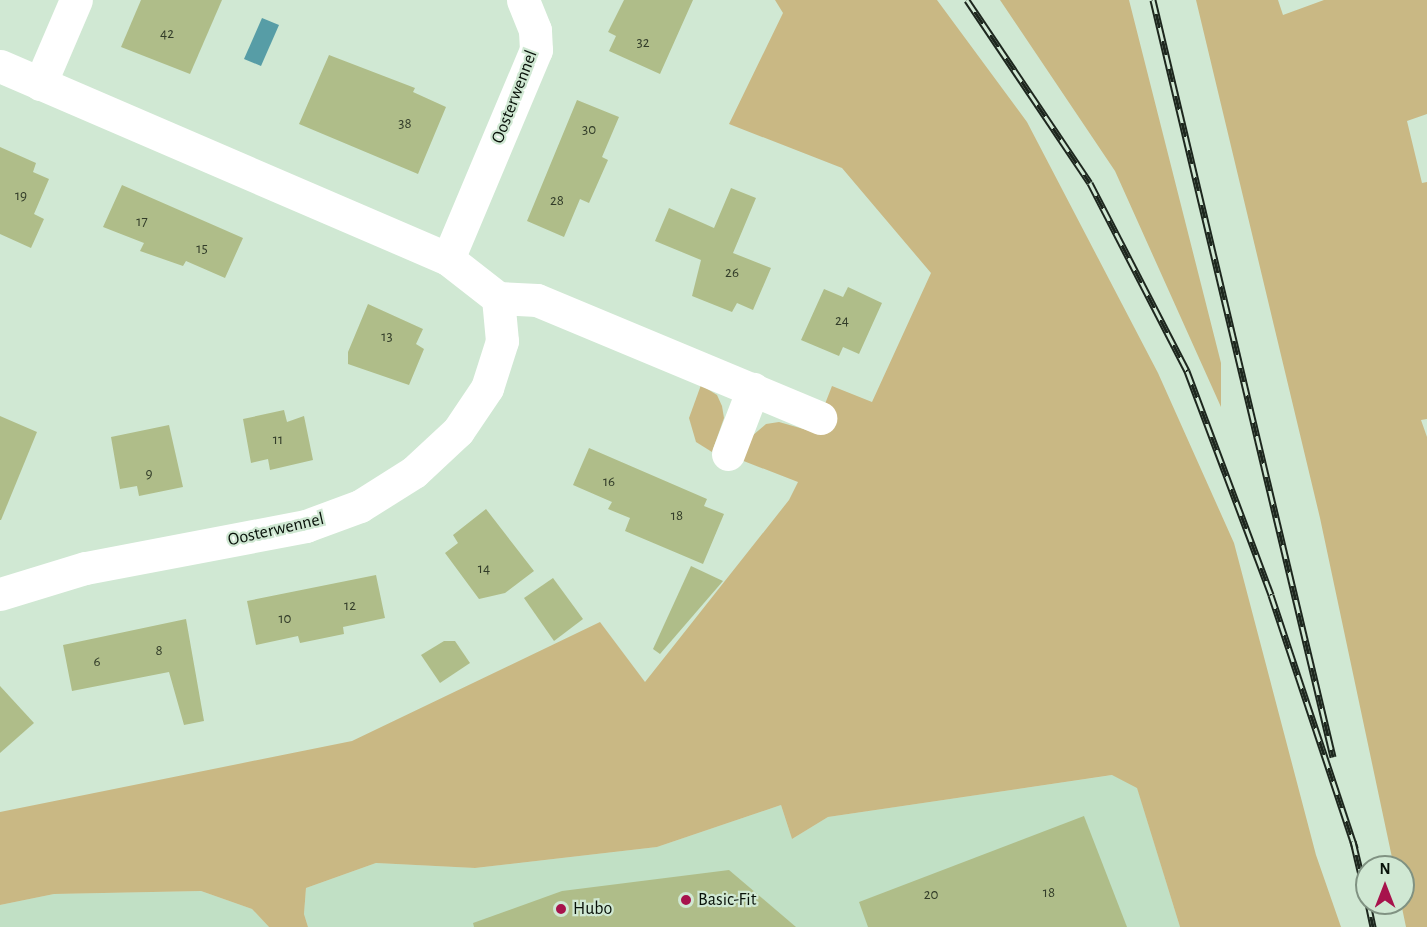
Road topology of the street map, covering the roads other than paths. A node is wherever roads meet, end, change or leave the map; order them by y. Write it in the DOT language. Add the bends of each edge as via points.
graph roads {
  1 [pos="76,0"];
  2 [pos="523,0"];
  3 [pos="0,66"];
  4 [pos="40,84"];
  5 [pos="448,259"];
  6 [pos="498,298"];
  7 [pos="753,389"];
  8 [pos="820,418"];
  9 [pos="728,454"];
  10 [pos="0,594"];
  1 -- 4 [label="street"];
  2 -- 5 [label="street, Oosterwennel" via="535,30 536,50"];
  3 -- 4 [label="street"];
  4 -- 5 [label="street"];
  5 -- 6 [label="street"];
  6 -- 7 [label="street" via="537,300"];
  6 -- 10 [label="street, Oosterwennel" via="502,342 482,397 458,431 414,472 360,506 306,526 85,568"];
  7 -- 8 [label="street"];
  7 -- 9 [label="street"];
}
